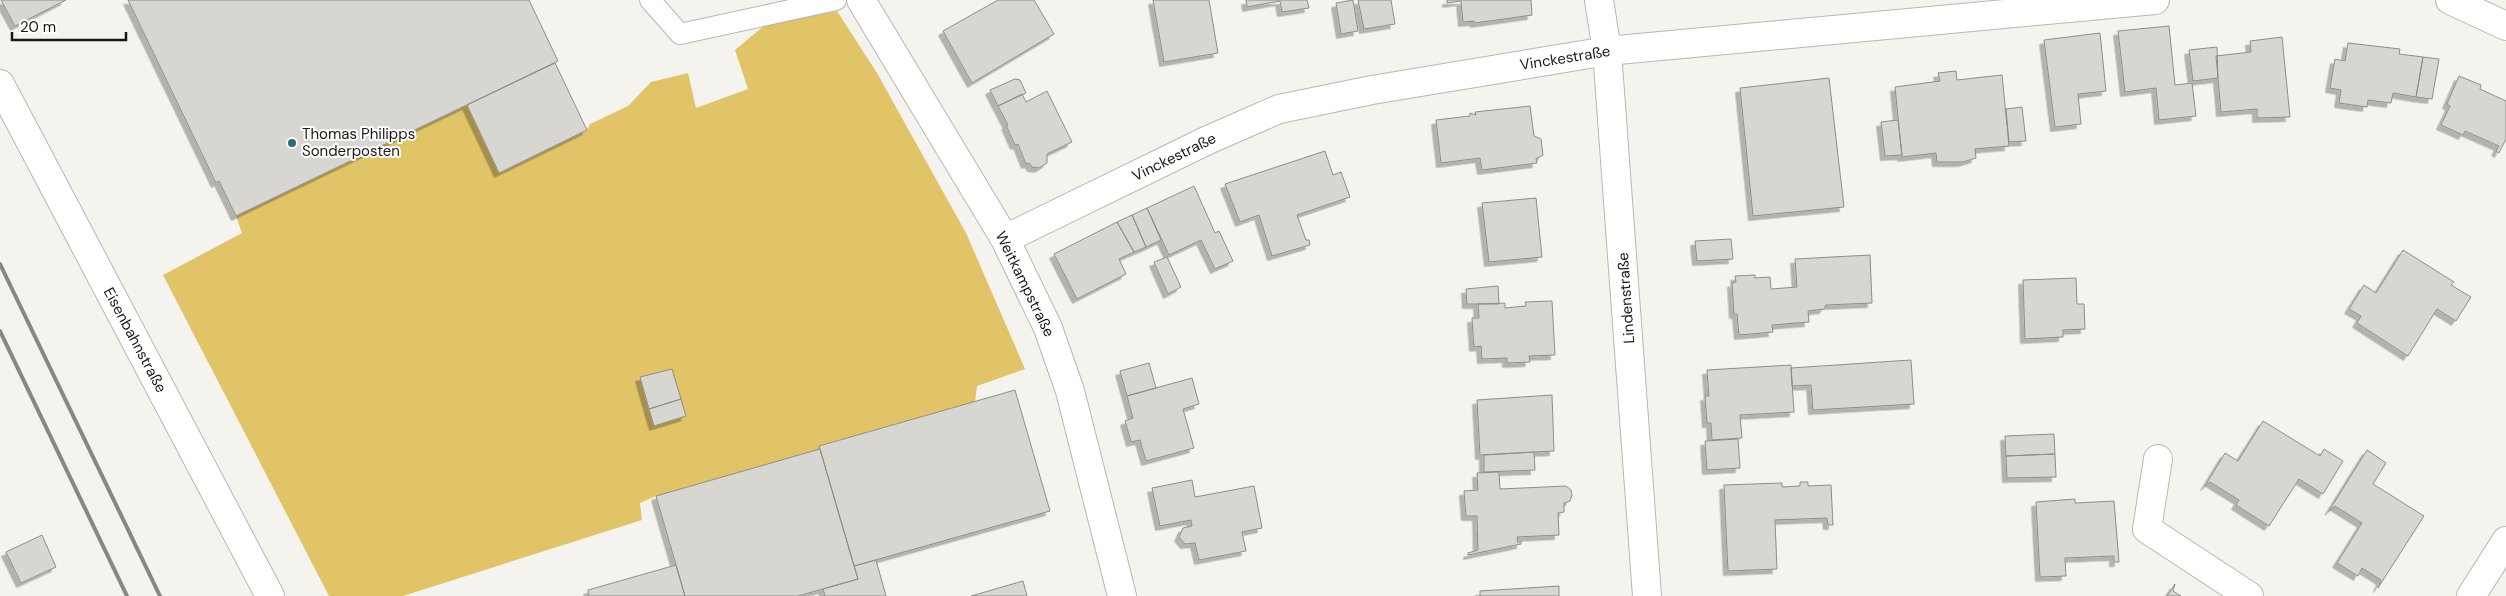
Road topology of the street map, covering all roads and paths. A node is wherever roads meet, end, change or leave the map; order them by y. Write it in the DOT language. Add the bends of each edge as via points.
graph roads {
  1 [pos="650,0"];
  2 [pos="836,0"];
  3 [pos="862,0"];
  4 [pos="1599,0"];
  5 [pos="2155,0"];
  6 [pos="2450,0"];
  7 [pos="2506,26"];
  8 [pos="1606,51"];
  9 [pos="0,84"];
  10 [pos="1005,239"];
  11 [pos="2158,459"];
  12 [pos="2506,541"];
  13 [pos="270,596"];
  14 [pos="1122,596"];
  15 [pos="1647,596"];
  16 [pos="2249,596"];
  17 [pos="2472,596"];
  1 -- 2 [label="lane" via="680,34"];
  3 -- 10 [label="street, Weitkampstraße"];
  4 -- 8 [label="street, Lindenstraße"];
  5 -- 8 [label="street, Vinckestraße"];
  6 -- 7 [label="street"];
  8 -- 10 [label="street, Vinckestraße" via="1279,109"];
  8 -- 15 [label="street, Lindenstraße"];
  9 -- 13 [label="street, Eisenbahnstraße"];
  10 -- 14 [label="street, Weitkampstraße" via="1048,328 1070,391"];
  11 -- 16 [label="street" via="2147,529"];
  12 -- 17 [label="street"];
}
